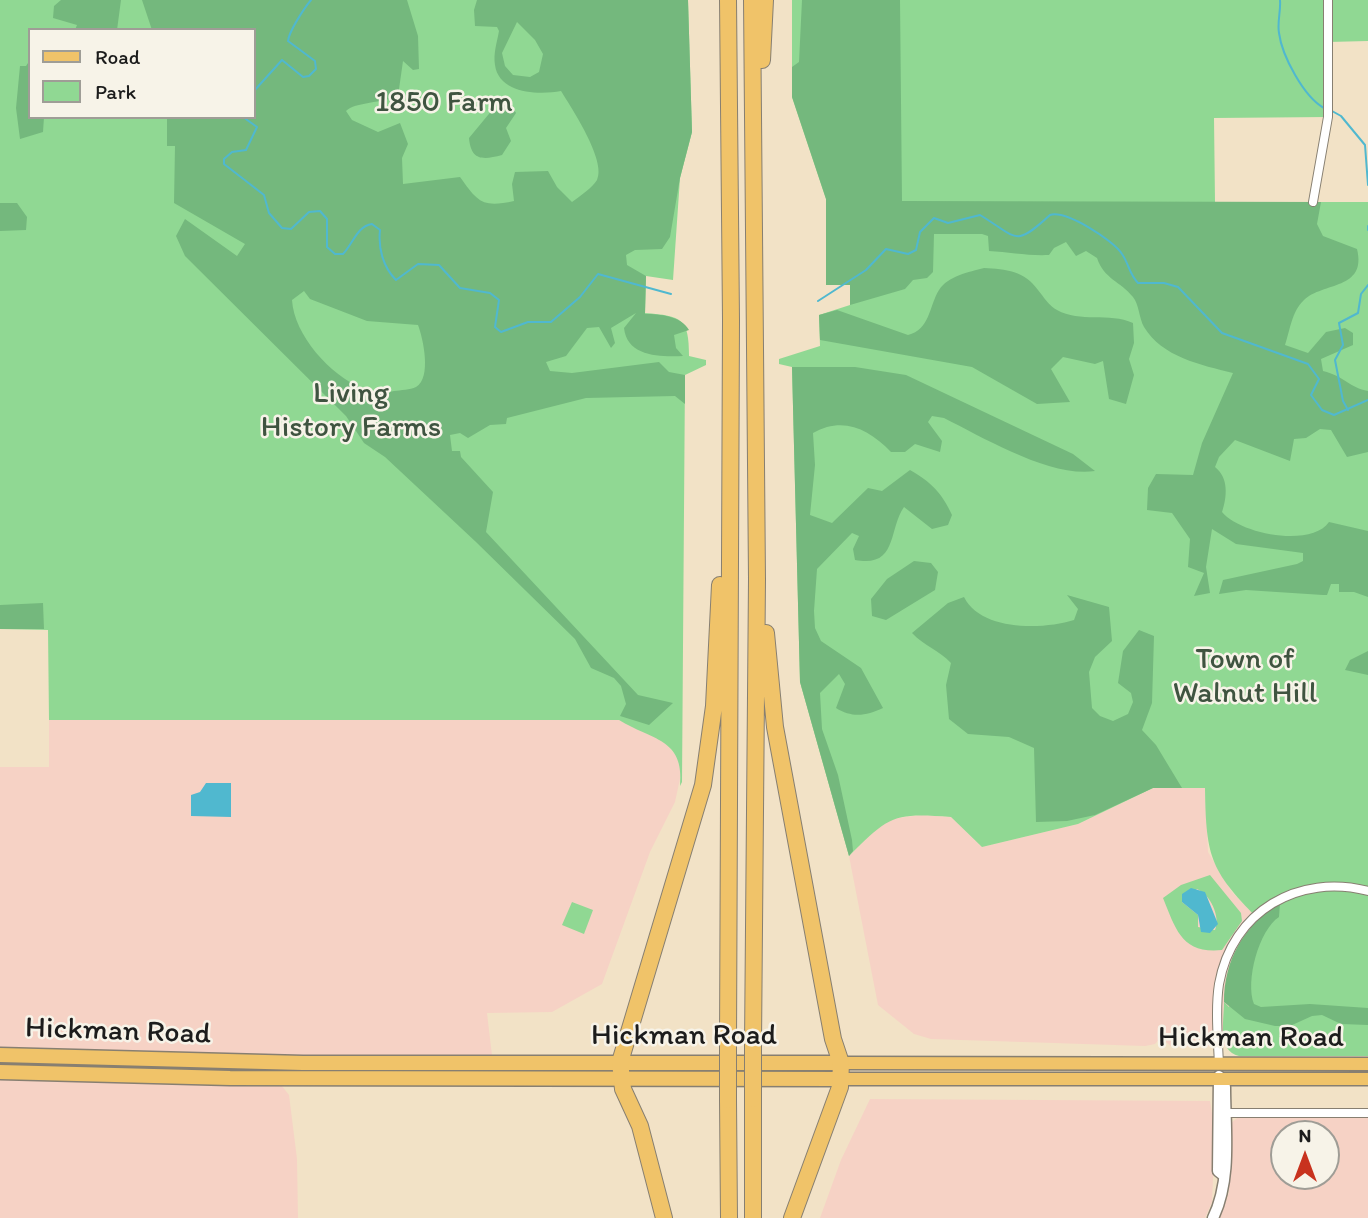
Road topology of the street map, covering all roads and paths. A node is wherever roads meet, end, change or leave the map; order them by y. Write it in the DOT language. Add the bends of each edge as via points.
graph roads {
  1 [pos="727,0"];
  2 [pos="752,0"];
  3 [pos="765,0"];
  4 [pos="1328,0"];
  5 [pos="753,146"];
  6 [pos="1313,202"];
  7 [pos="731,457"];
  8 [pos="757,579"];
  9 [pos="1368,891"];
  10 [pos="0,1055"];
  11 [pos="51,1057"];
  12 [pos="148,1060"];
  13 [pos="0,1063"];
  14 [pos="1368,1064"];
  15 [pos="1219,1065"];
  16 [pos="621,1070"];
  17 [pos="841,1071"];
  18 [pos="0,1072"];
  19 [pos="51,1074"];
  20 [pos="1219,1078"];
  21 [pos="1368,1079"];
  22 [pos="1225,1113"];
  23 [pos="1368,1113"];
  24 [pos="1223,1175"];
  25 [pos="664,1218"];
  26 [pos="729,1218"];
  27 [pos="753,1218"];
  28 [pos="792,1218"];
  29 [pos="1213,1218"];
  1 -- 7 [label="highway"];
  2 -- 5 [label="highway"];
  3 -- 5 [label="highway"];
  4 -- 6 [label="street" via="1328,117"];
  5 -- 8 [label="highway"];
  7 -- 16 [label="highway" via="714,706 703,785"];
  7 -- 26 [label="highway, bridge"];
  8 -- 17 [label="highway" via="764,607 775,727"];
  8 -- 27 [label="highway, bridge"];
  9 -- 15 [label="street" via="1343,886 1300,890 1279,898 1251,919 1231,947 1219,984"];
  10 -- 11 [label="highway, Hickman Road"];
  11 -- 12 [label="highway, Hickman Road"];
  11 -- 13 [label="highway" via="40,1064"];
  12 -- 16 [label="highway, Hickman Road"];
  12 -- 19 [label="highway" via="138,1066 63,1065"];
  14 -- 15 [label="main road, Hickman Road"];
  15 -- 17 [label="main road, Hickman Road"];
  15 -- 20 [label="street"];
  16 -- 17 [label="highway, Hickman Road"];
  16 -- 19 [label="highway, Hickman Road"];
  16 -- 25 [label="highway" via="653,1167"];
  17 -- 20 [label="main road, Hickman Road"];
  17 -- 28 [label="highway"];
  18 -- 19 [label="highway, Hickman Road"];
  20 -- 21 [label="main road, Hickman Road"];
  20 -- 22 [label="street" via="1225,1087"];
  20 -- 24 [label="street" via="1218,1171"];
  22 -- 23 [label="street"];
  22 -- 24 [label="street"];
  24 -- 29 [label="street"];
}
